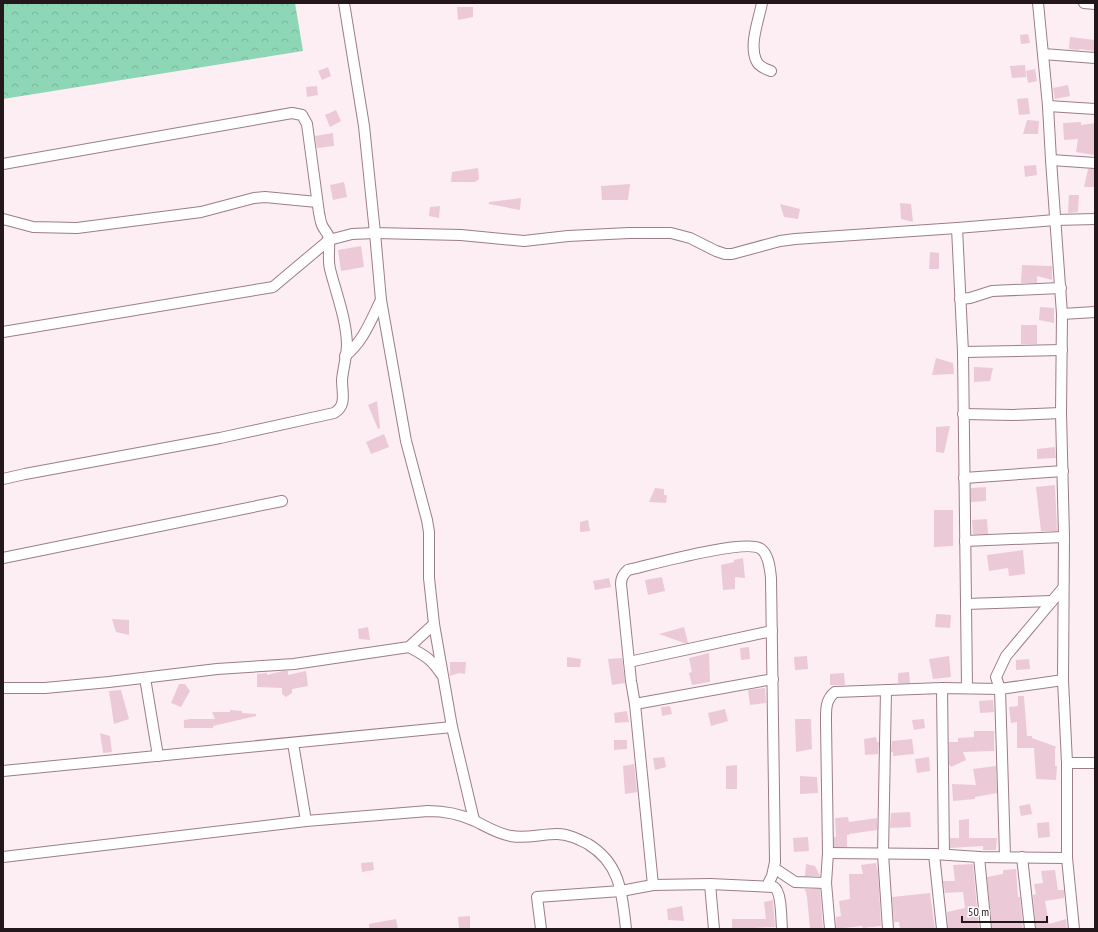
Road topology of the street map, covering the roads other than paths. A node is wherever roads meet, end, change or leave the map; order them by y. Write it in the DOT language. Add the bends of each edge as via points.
graph roads {
  1 [pos="344,3"];
  2 [pos="762,3"];
  3 [pos="1038,3"];
  4 [pos="1084,3"];
  5 [pos="1095,4"];
  6 [pos="1043,54"];
  7 [pos="1095,58"];
  8 [pos="771,71"];
  9 [pos="1048,106"];
  10 [pos="1095,109"];
  11 [pos="1051,160"];
  12 [pos="1095,163"];
  13 [pos="3,164"];
  14 [pos="317,202"];
  15 [pos="3,219"];
  16 [pos="1095,219"];
  17 [pos="1055,220"];
  18 [pos="957,228"];
  19 [pos="375,233"];
  20 [pos="329,240"];
  21 [pos="1061,288"];
  22 [pos="960,299"];
  23 [pos="381,300"];
  24 [pos="1095,312"];
  25 [pos="1062,314"];
  26 [pos="3,332"];
  27 [pos="1062,350"];
  28 [pos="963,352"];
  29 [pos="345,356"];
  30 [pos="1061,413"];
  31 [pos="963,414"];
  32 [pos="1063,471"];
  33 [pos="964,478"];
  34 [pos="3,479"];
  35 [pos="282,501"];
  36 [pos="1064,537"];
  37 [pos="965,541"];
  38 [pos="3,558"];
  39 [pos="1063,588"];
  40 [pos="1052,601"];
  41 [pos="966,604"];
  42 [pos="434,624"];
  43 [pos="772,631"];
  44 [pos="409,648"];
  45 [pos="629,662"];
  46 [pos="443,677"];
  47 [pos="145,678"];
  48 [pos="773,680"];
  49 [pos="1064,680"];
  50 [pos="3,688"];
  51 [pos="942,688"];
  52 [pos="966,688"];
  53 [pos="1000,689"];
  54 [pos="886,690"];
  55 [pos="635,704"];
  56 [pos="452,727"];
  57 [pos="293,743"];
  58 [pos="158,756"];
  59 [pos="1067,763"];
  60 [pos="1095,763"];
  61 [pos="3,771"];
  62 [pos="474,820"];
  63 [pos="306,821"];
  64 [pos="828,853"];
  65 [pos="883,854"];
  66 [pos="939,854"];
  67 [pos="1005,856"];
  68 [pos="3,857"];
  69 [pos="979,857"];
  70 [pos="1022,857"];
  71 [pos="1067,858"];
  72 [pos="774,868"];
  73 [pos="826,883"];
  74 [pos="710,884"];
  75 [pos="653,885"];
  76 [pos="767,886"];
  77 [pos="621,890"];
  78 [pos="541,929"];
  79 [pos="626,929"];
  80 [pos="714,929"];
  81 [pos="782,929"];
  82 [pos="830,929"];
  83 [pos="888,929"];
  84 [pos="942,929"];
  85 [pos="986,929"];
  86 [pos="1030,929"];
  87 [pos="1074,929"];
  1 -- 19 [label="street" via="364,126"];
  2 -- 8 [label="street" via="754,35 754,50 756,60"];
  3 -- 6 [label="street"];
  4 -- 5 [label="street"];
  6 -- 7 [label="street"];
  6 -- 9 [label="street"];
  9 -- 10 [label="street"];
  9 -- 11 [label="street"];
  11 -- 12 [label="street"];
  11 -- 17 [label="street"];
  13 -- 14 [label="street" via="297,113 302,115 307,124"];
  14 -- 15 [label="street" via="254,198 201,212 77,228 33,227"];
  14 -- 20 [label="street"];
  16 -- 17 [label="street"];
  17 -- 18 [label="street"];
  17 -- 21 [label="street"];
  18 -- 19 [label="street" via="780,241 732,254 724,254 690,238 671,233 568,236 524,241 461,235"];
  18 -- 22 [label="street"];
  19 -- 20 [label="street" via="352,234"];
  19 -- 23 [label="street"];
  20 -- 26 [label="street" via="273,287"];
  20 -- 29 [label="street" via="330,268 347,344"];
  21 -- 22 [label="street" via="992,291"];
  21 -- 25 [label="street"];
  22 -- 28 [label="street"];
  23 -- 29 [label="street" via="356,347"];
  23 -- 42 [label="street" via="406,441 429,532 429,578"];
  24 -- 25 [label="street"];
  25 -- 27 [label="street"];
  27 -- 28 [label="street"];
  27 -- 30 [label="street"];
  28 -- 31 [label="street"];
  29 -- 34 [label="street" via="343,400 341,407 334,413 220,438"];
  30 -- 31 [label="street"];
  30 -- 32 [label="street"];
  31 -- 33 [label="street"];
  32 -- 33 [label="street"];
  32 -- 36 [label="street"];
  33 -- 37 [label="street"];
  35 -- 38 [label="street"];
  36 -- 37 [label="street"];
  36 -- 39 [label="street"];
  37 -- 41 [label="street"];
  39 -- 40 [label="street"];
  39 -- 49 [label="street"];
  40 -- 41 [label="street"];
  40 -- 53 [label="street" via="1006,656 996,677"];
  41 -- 52 [label="street"];
  42 -- 44 [label="street"];
  42 -- 46 [label="street"];
  43 -- 45 [label="street"];
  43 -- 45 [label="street" via="771,578 766,554 753,546 731,547 696,554 624,573 620,584"];
  43 -- 48 [label="street"];
  44 -- 46 [label="street" via="425,655"];
  44 -- 47 [label="street" via="294,664 217,669"];
  45 -- 55 [label="street"];
  46 -- 56 [label="street"];
  47 -- 50 [label="street" via="45,688"];
  47 -- 58 [label="street"];
  48 -- 55 [label="street"];
  48 -- 72 [label="street"];
  49 -- 53 [label="street"];
  49 -- 59 [label="street"];
  51 -- 52 [label="street"];
  51 -- 54 [label="street"];
  51 -- 66 [label="street"];
  52 -- 53 [label="street"];
  53 -- 67 [label="street"];
  54 -- 64 [label="street" via="836,692 829,698 826,706"];
  54 -- 65 [label="street"];
  55 -- 75 [label="street"];
  56 -- 57 [label="street"];
  56 -- 62 [label="street"];
  57 -- 58 [label="street"];
  57 -- 63 [label="street"];
  58 -- 61 [label="street"];
  59 -- 60 [label="street"];
  59 -- 71 [label="street"];
  62 -- 63 [label="street" via="455,814 428,811"];
  62 -- 77 [label="street" via="491,830 511,836 564,834 579,839 598,851 609,862"];
  63 -- 68 [label="street"];
  64 -- 65 [label="street"];
  64 -- 73 [label="street"];
  65 -- 66 [label="street"];
  65 -- 83 [label="street"];
  66 -- 69 [label="street"];
  66 -- 84 [label="street"];
  67 -- 69 [label="street"];
  67 -- 70 [label="street"];
  69 -- 85 [label="street"];
  70 -- 71 [label="street"];
  70 -- 86 [label="street"];
  71 -- 87 [label="street"];
  72 -- 73 [label="street" via="795,882"];
  72 -- 76 [label="street"];
  73 -- 82 [label="street"];
  74 -- 75 [label="street"];
  74 -- 76 [label="street"];
  74 -- 80 [label="street"];
  75 -- 77 [label="street"];
  76 -- 81 [label="street" via="778,890"];
  77 -- 78 [label="street" via="537,897"];
  77 -- 79 [label="street"];
}
